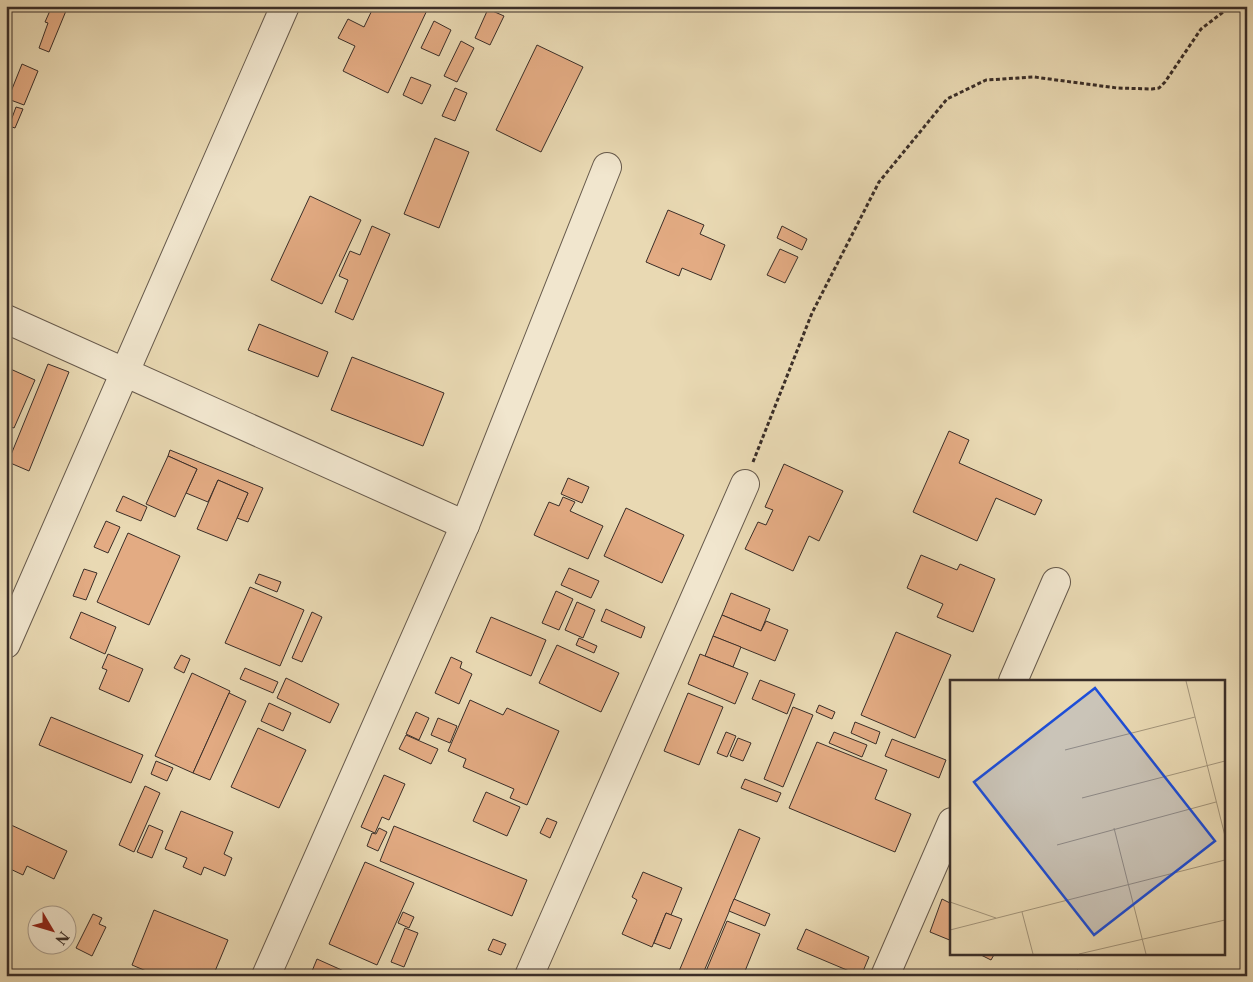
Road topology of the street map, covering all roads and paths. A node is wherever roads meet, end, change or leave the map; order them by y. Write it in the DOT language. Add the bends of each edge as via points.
graph roads {
  1 [pos="285,6"];
  2 [pos="1231,6"];
  3 [pos="607,167"];
  4 [pos="6,319"];
  5 [pos="126,372"];
  6 [pos="745,484"];
  7 [pos="464,525"];
  8 [pos="1056,582"];
  9 [pos="6,644"];
  10 [pos="1013,680"];
  11 [pos="950,827"];
  12 [pos="266,976"];
  13 [pos="529,976"];
  14 [pos="885,976"];
  1 -- 5 [label="street"];
  2 -- 6 [label="path" via="1201,29 1159,88 1117,88 1034,77 986,80 946,99 879,182 812,313"];
  3 -- 7 [label="street"];
  4 -- 5 [label="street"];
  5 -- 7 [label="street"];
  5 -- 9 [label="street"];
  6 -- 13 [label="street"];
  7 -- 12 [label="street"];
  8 -- 10 [label="street"];
  11 -- 14 [label="street"];
}
